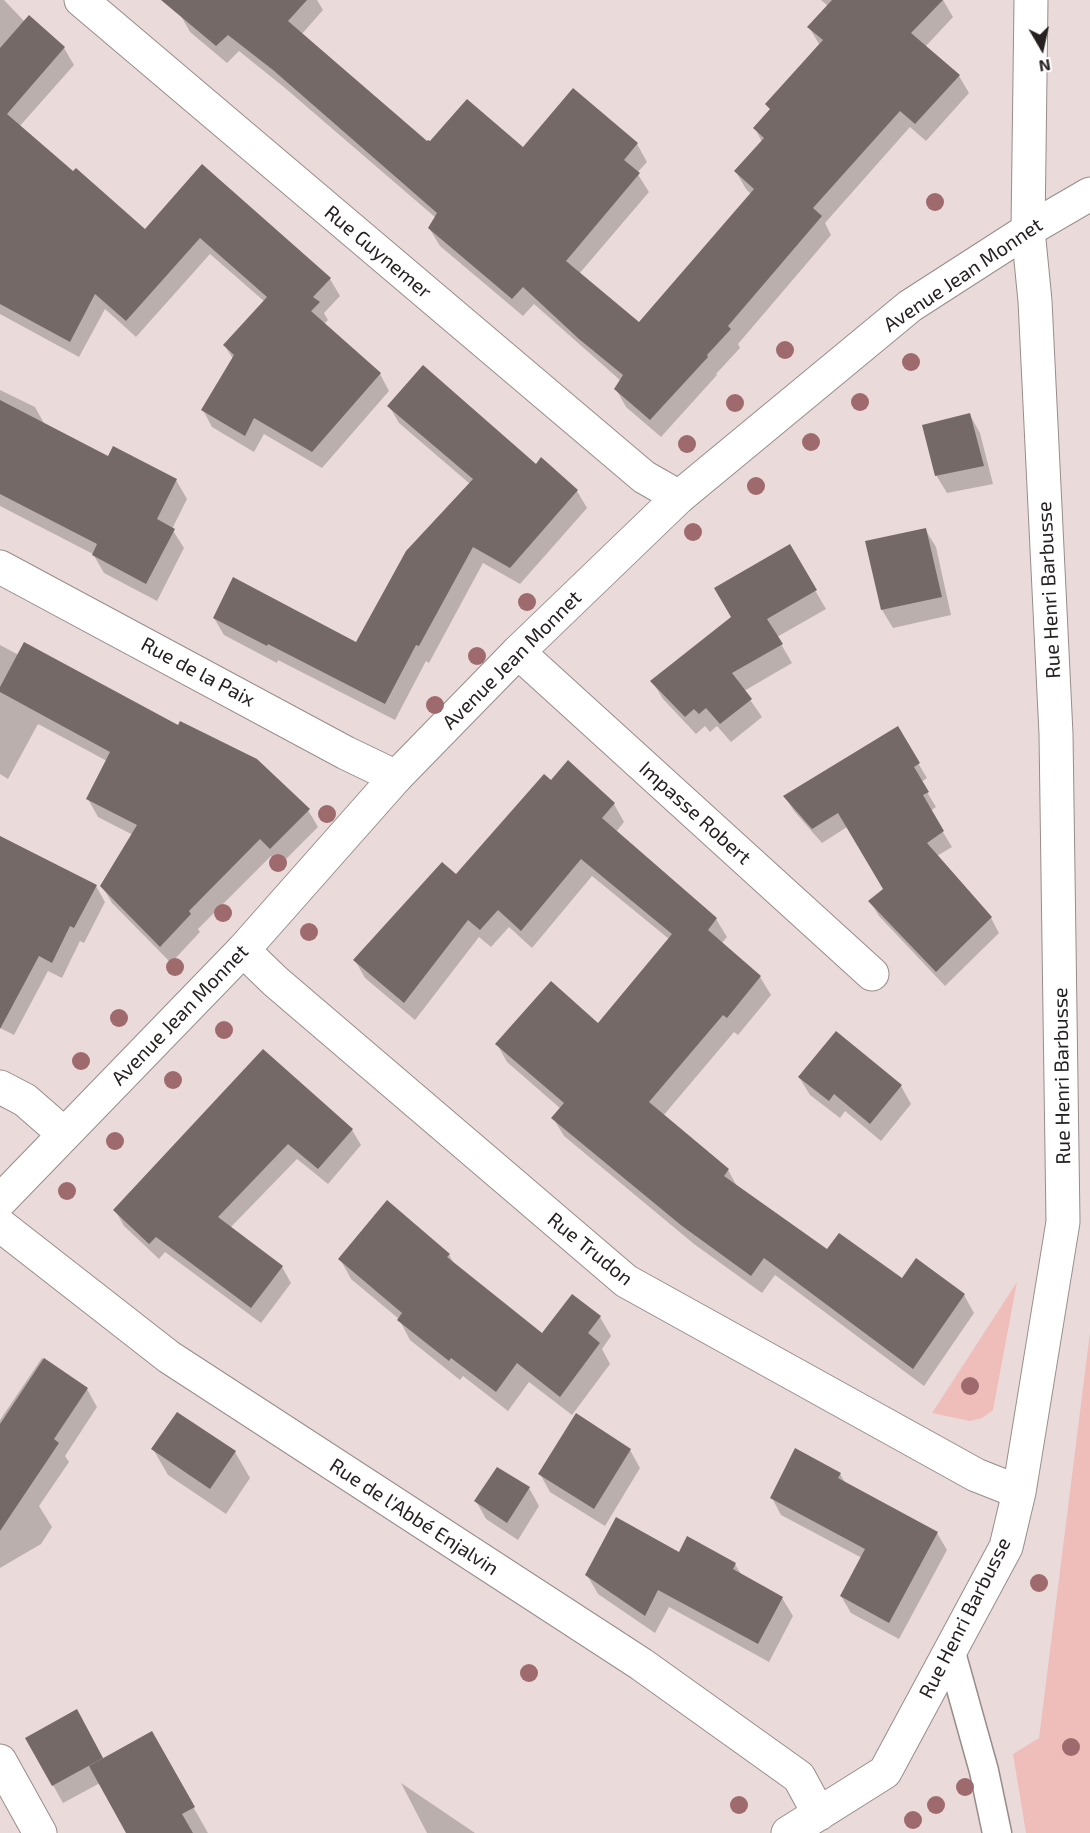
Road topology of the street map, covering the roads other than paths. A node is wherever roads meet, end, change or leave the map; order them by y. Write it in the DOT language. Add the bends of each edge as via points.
graph roads {
  1 [pos="81,0"];
  2 [pos="1031,0"];
  3 [pos="1090,194"];
  4 [pos="1028,230"];
  5 [pos="679,497"];
  6 [pos="0,567"];
  7 [pos="518,652"];
  8 [pos="396,777"];
  9 [pos="243,950"];
  10 [pos="872,974"];
  11 [pos="0,1087"];
  12 [pos="64,1134"];
  13 [pos="0,1201"];
  14 [pos="0,1225"];
  15 [pos="1019,1492"];
  16 [pos="950,1649"];
  17 [pos="0,1761"];
  18 [pos="819,1814"];
  19 [pos="40,1833"];
  20 [pos="788,1833"];
  21 [pos="997,1833"];
  1 -- 5 [label="street, Rue Guynemer" via="644,477"];
  2 -- 4 [label="street, Rue Henri Barbusse"];
  3 -- 4 [label="street, Avenue Jean Monnet"];
  4 -- 5 [label="street, Avenue Jean Monnet" via="910,306"];
  4 -- 15 [label="street, Rue Henri Barbusse" via="1035,301 1056,734 1063,1222"];
  5 -- 7 [label="street, Avenue Jean Monnet"];
  6 -- 8 [label="street, Rue de la Paix"];
  7 -- 8 [label="street, Avenue Jean Monnet"];
  7 -- 10 [label="street, Impasse Robert"];
  8 -- 9 [label="street, Avenue Jean Monnet"];
  9 -- 12 [label="street, Avenue Jean Monnet"];
  9 -- 15 [label="street, Rue Trudon" via="626,1281 976,1475"];
  11 -- 12 [label="street" via="25,1100"];
  12 -- 13 [label="street, Avenue Jean Monnet"];
  14 -- 18 [label="street, Rue de l'Abbé Enjalvin" via="170,1357 641,1664 799,1777"];
  15 -- 16 [label="street, Rue Henri Barbusse" via="1006,1547"];
  16 -- 18 [label="street, Rue Henri Barbusse" via="885,1772"];
  16 -- 21 [label="lane"];
  17 -- 19 [label="street"];
  18 -- 20 [label="street, Rue Henri Barbusse"];
}
